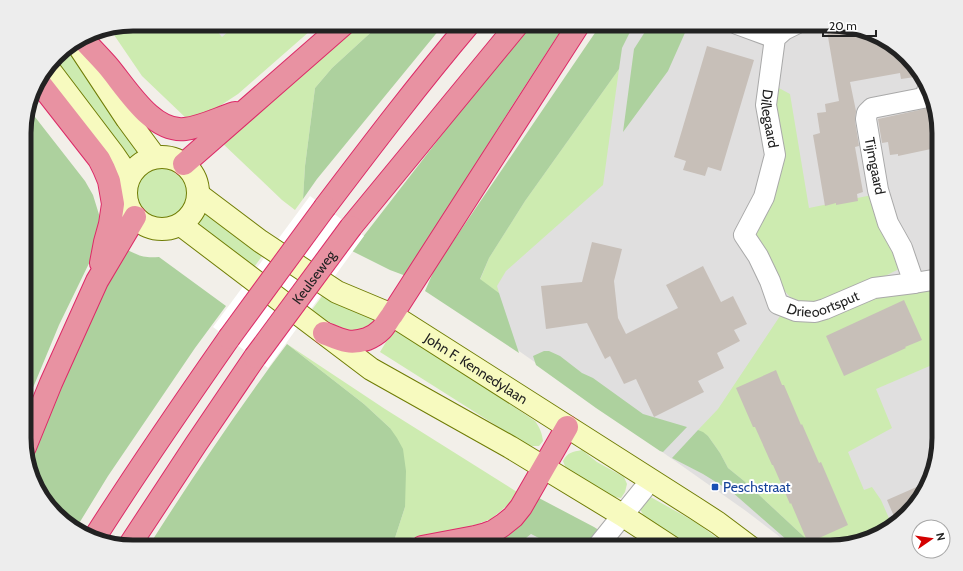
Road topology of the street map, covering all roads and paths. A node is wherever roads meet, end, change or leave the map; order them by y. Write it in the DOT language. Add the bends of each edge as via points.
graph roads {
  1 [pos="336,31"];
  2 [pos="463,31"];
  3 [pos="512,31"];
  4 [pos="575,31"];
  5 [pos="756,31"];
  6 [pos="783,31"];
  7 [pos="775,38"];
  8 [pos="87,43"];
  9 [pos="79,47"];
  10 [pos="51,72"];
  11 [pos="43,87"];
  12 [pos="926,97"];
  13 [pos="247,108"];
  14 [pos="155,157"];
  15 [pos="184,164"];
  16 [pos="129,177"];
  17 [pos="199,195"];
  18 [pos="764,197"];
  19 [pos="135,217"];
  20 [pos="181,224"];
  21 [pos="932,280"];
  22 [pos="98,281"];
  23 [pos="914,283"];
  24 [pos="392,315"];
  25 [pos="324,333"];
  26 [pos="566,427"];
  27 [pos="31,432"];
  28 [pos="544,468"];
  29 [pos="650,480"];
  30 [pos="622,515"];
  31 [pos="97,533"];
  32 [pos="133,540"];
  33 [pos="459,540"];
  34 [pos="602,540"];
  35 [pos="660,540"];
  36 [pos="741,540"];
  1 -- 13 [label="highway"];
  2 -- 31 [label="highway, bridge" via="380,134 229,338"];
  3 -- 32 [label="highway, Keulseweg, bridge" via="351,227 255,357"];
  4 -- 24 [label="highway"];
  5 -- 7 [label="street"];
  6 -- 7 [label="street"];
  7 -- 18 [label="street, Dillegaard" via="766,105 775,155"];
  8 -- 13 [label="highway" via="144,110 168,127 185,129 199,126"];
  9 -- 14 [label="street"];
  10 -- 16 [label="street"];
  11 -- 22 [label="highway" via="99,159 109,181 112,214"];
  12 -- 23 [label="street, Tijmgaard" via="872,108 866,119 878,190 888,223 902,248"];
  13 -- 15 [label="highway"];
  14 -- 15 [label="street" via="177,159"];
  14 -- 16 [label="street" via="140,164"];
  15 -- 17 [label="street" via="196,179"];
  16 -- 19 [label="street" via="126,196"];
  17 -- 20 [label="street" via="191,216"];
  17 -- 24 [label="street, John F. Kennedylaan" via="260,241 337,292"];
  18 -- 23 [label="street, Drieoortsput" via="744,235 758,256 778,304 796,311 815,312 874,288"];
  19 -- 20 [label="street" via="144,225 156,229 174,228"];
  19 -- 22 [label="highway"];
  20 -- 25 [label="street"];
  21 -- 23 [label="street, Drieoortsput"];
  22 -- 27 [label="highway"];
  24 -- 25 [label="highway" via="376,334 358,342 341,340"];
  24 -- 26 [label="street, John F. Kennedylaan"];
  25 -- 28 [label="street" via="371,369"];
  26 -- 28 [label="highway"];
  26 -- 29 [label="street, John F. Kennedylaan"];
  28 -- 30 [label="street"];
  28 -- 33 [label="highway" via="513,517 494,531"];
  29 -- 30 [label="street"];
  29 -- 36 [label="street, John F. Kennedylaan" via="718,522"];
  30 -- 34 [label="street"];
  30 -- 35 [label="street"];
}
